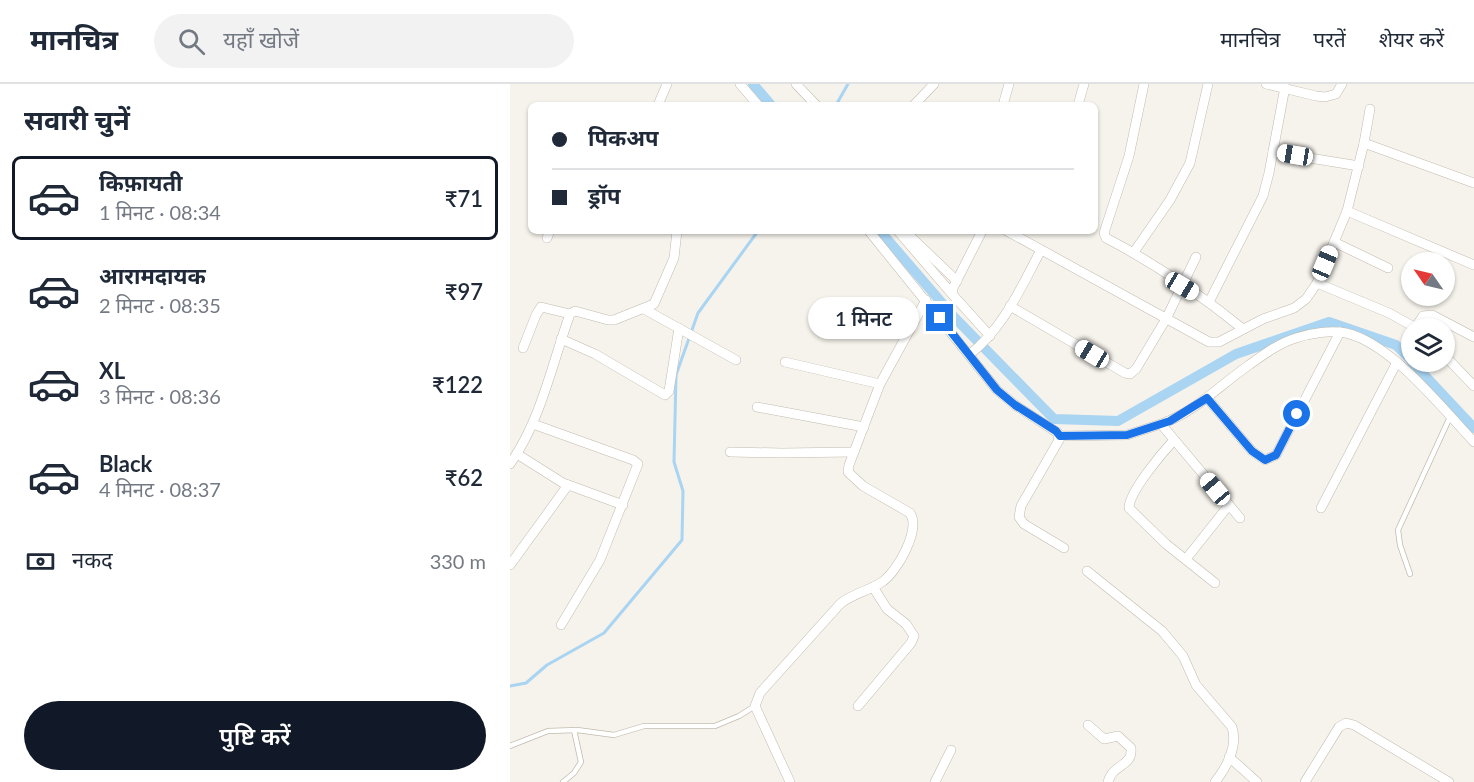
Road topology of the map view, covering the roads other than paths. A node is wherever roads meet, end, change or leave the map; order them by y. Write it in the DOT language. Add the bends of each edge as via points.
graph roads {
  1 [pos="667,84"];
  2 [pos="740,84"];
  3 [pos="796,84"];
  4 [pos="934,84"];
  5 [pos="1009,84"];
  6 [pos="1084,84"];
  7 [pos="1144,84"];
  8 [pos="1208,84"];
  9 [pos="1266,84"];
  10 [pos="1342,84"];
  11 [pos="1285,87"];
  12 [pos="659,102"];
  13 [pos="755,102"];
  14 [pos="813,102"];
  15 [pos="917,102"];
  16 [pos="1003,102"];
  17 [pos="1079,102"];
  18 [pos="1370,109"];
  19 [pos="1364,143"];
  20 [pos="1273,152"];
  21 [pos="1359,166"];
  22 [pos="1474,183"];
  23 [pos="1347,212"];
  24 [pos="677,234"];
  25 [pos="872,234"];
  26 [pos="901,234"];
  27 [pos="910,234"];
  28 [pos="980,234"];
  29 [pos="1012,234"];
  30 [pos="1334,242"];
  31 [pos="1041,250"];
  32 [pos="1134,252"];
  33 [pos="1196,257"];
  34 [pos="1474,265"];
  35 [pos="1388,268"];
  36 [pos="957,281"];
  37 [pos="1317,283"];
  38 [pos="1182,286"];
  39 [pos="952,294"];
  40 [pos="926,300"];
  41 [pos="1209,302"];
  42 [pos="1010,306"];
  43 [pos="644,309"];
  44 [pos="570,314"];
  45 [pos="1423,318"];
  46 [pos="1438,318"];
  47 [pos="1166,319"];
  48 [pos="1401,320"];
  49 [pos="1455,327"];
  50 [pos="682,329"];
  51 [pos="1243,329"];
  52 [pos="1340,332"];
  53 [pos="1474,337"];
  54 [pos="988,338"];
  55 [pos="561,339"];
  56 [pos="524,348"];
  57 [pos="972,352"];
  58 [pos="736,360"];
  59 [pos="785,362"];
  60 [pos="1397,362"];
  61 [pos="1455,366"];
  62 [pos="880,384"];
  63 [pos="1474,386"];
  64 [pos="1207,398"];
  65 [pos="758,408"];
  66 [pos="1450,417"];
  67 [pos="533,424"];
  68 [pos="1161,424"];
  69 [pos="864,427"];
  70 [pos="1060,436"];
  71 [pos="1174,440"];
  72 [pos="1474,442"];
  73 [pos="730,452"];
  74 [pos="854,452"];
  75 [pos="517,454"];
  76 [pos="510,464"];
  77 [pos="568,485"];
  78 [pos="623,505"];
  79 [pos="1229,505"];
  80 [pos="1321,508"];
  81 [pos="1240,518"];
  82 [pos="1064,548"];
  83 [pos="1186,559"];
  84 [pos="510,565"];
  85 [pos="1087,571"];
  86 [pos="1410,574"];
  87 [pos="1215,583"];
  88 [pos="873,587"];
  89 [pos="561,625"];
  90 [pos="755,706"];
  91 [pos="858,706"];
  92 [pos="1088,725"];
  93 [pos="574,730"];
  94 [pos="510,746"];
  95 [pos="951,750"];
  96 [pos="1230,757"];
  97 [pos="563,782"];
  98 [pos="790,782"];
  99 [pos="935,782"];
  100 [pos="1108,782"];
  101 [pos="1215,782"];
  102 [pos="1257,782"];
  103 [pos="1305,782"];
  104 [pos="1449,782"];
  1 -- 12 [label="street"];
  2 -- 13 [label="street"];
  3 -- 14 [label="street"];
  4 -- 15 [label="street"];
  5 -- 16 [label="street"];
  6 -- 17 [label="street"];
  7 -- 32 [label="street" via="1130,156 1104,233 1106,238"];
  8 -- 32 [label="street" via="1190,163"];
  9 -- 11 [label="street"];
  10 -- 11 [label="street" via="1336,94 1325,97"];
  11 -- 20 [label="street"];
  18 -- 19 [label="street"];
  19 -- 21 [label="street"];
  19 -- 22 [label="street"];
  20 -- 21 [label="street"];
  20 -- 41 [label="street" via="1257,210"];
  21 -- 23 [label="street"];
  23 -- 30 [label="street"];
  23 -- 34 [label="street"];
  24 -- 43 [label="street" via="669,274 657,300"];
  25 -- 40 [label="street"];
  26 -- 39 [label="street"];
  27 -- 36 [label="street"];
  28 -- 36 [label="street"];
  29 -- 31 [label="street"];
  30 -- 35 [label="street"];
  30 -- 37 [label="street"];
  31 -- 42 [label="street"];
  31 -- 47 [label="street"];
  32 -- 38 [label="street"];
  33 -- 38 [label="street"];
  36 -- 39 [label="street"];
  37 -- 48 [label="street"];
  37 -- 51 [label="street" via="1301,304"];
  38 -- 41 [label="street"];
  38 -- 47 [label="street"];
  39 -- 54 [label="street"];
  40 -- 57 [label="street"];
  40 -- 62 [label="street"];
  41 -- 51 [label="street"];
  42 -- 47 [label="street" via="1130,374"];
  42 -- 54 [label="street"];
  43 -- 44 [label="street" via="614,320 575,311"];
  43 -- 50 [label="street"];
  44 -- 55 [label="street"];
  44 -- 56 [label="street" via="542,307"];
  45 -- 46 [label="street"];
  47 -- 51 [label="street" via="1214,343"];
  49 -- 53 [label="street"];
  50 -- 55 [label="street" via="665,395"];
  50 -- 58 [label="street"];
  52 -- 60 [label="street" via="1377,347"];
  52 -- 64 [label="street" via="1305,335 1286,342"];
  52 -- 64 [label="street" via="1271,459 1265,460 1252,451"];
  54 -- 57 [label="street"];
  55 -- 67 [label="street"];
  57 -- 70 [label="street" via="997,390"];
  59 -- 62 [label="street"];
  60 -- 66 [label="street"];
  60 -- 80 [label="street"];
  61 -- 63 [label="street"];
  62 -- 69 [label="street"];
  64 -- 68 [label="street"];
  65 -- 69 [label="street"];
  66 -- 72 [label="street"];
  66 -- 86 [label="lane" via="1398,530"];
  67 -- 75 [label="street"];
  67 -- 78 [label="street" via="636,462 639,467"];
  68 -- 70 [label="street" via="1127,435"];
  68 -- 71 [label="street"];
  69 -- 74 [label="street"];
  70 -- 82 [label="street" via="1021,506 1019,517 1023,524"];
  71 -- 79 [label="street"];
  71 -- 83 [label="street" via="1155,461 1129,508"];
  73 -- 74 [label="street"];
  74 -- 88 [label="street" via="850,476 907,510 914,520 909,544 891,574"];
  75 -- 76 [label="street"];
  75 -- 77 [label="street"];
  77 -- 78 [label="street"];
  77 -- 84 [label="street"];
  78 -- 89 [label="street" via="596,568"];
  79 -- 81 [label="street"];
  79 -- 83 [label="street"];
  83 -- 87 [label="street"];
  85 -- 96 [label="street" via="1162,631 1178,649 1196,685 1232,727 1234,743"];
  88 -- 90 [label="street" via="840,604 760,693"];
  88 -- 91 [label="street" via="887,609 914,636"];
  90 -- 93 [label="lane" via="715,726 644,726 614,735"];
  90 -- 98 [label="street"];
  92 -- 100 [label="street" via="1104,739 1118,736 1131,747 1128,760 1114,769"];
  93 -- 94 [label="lane" via="548,731"];
  93 -- 97 [label="lane" via="581,762"];
  95 -- 99 [label="street"];
  96 -- 101 [label="street"];
  96 -- 102 [label="street"];
  103 -- 104 [label="street" via="1346,723"];
}
